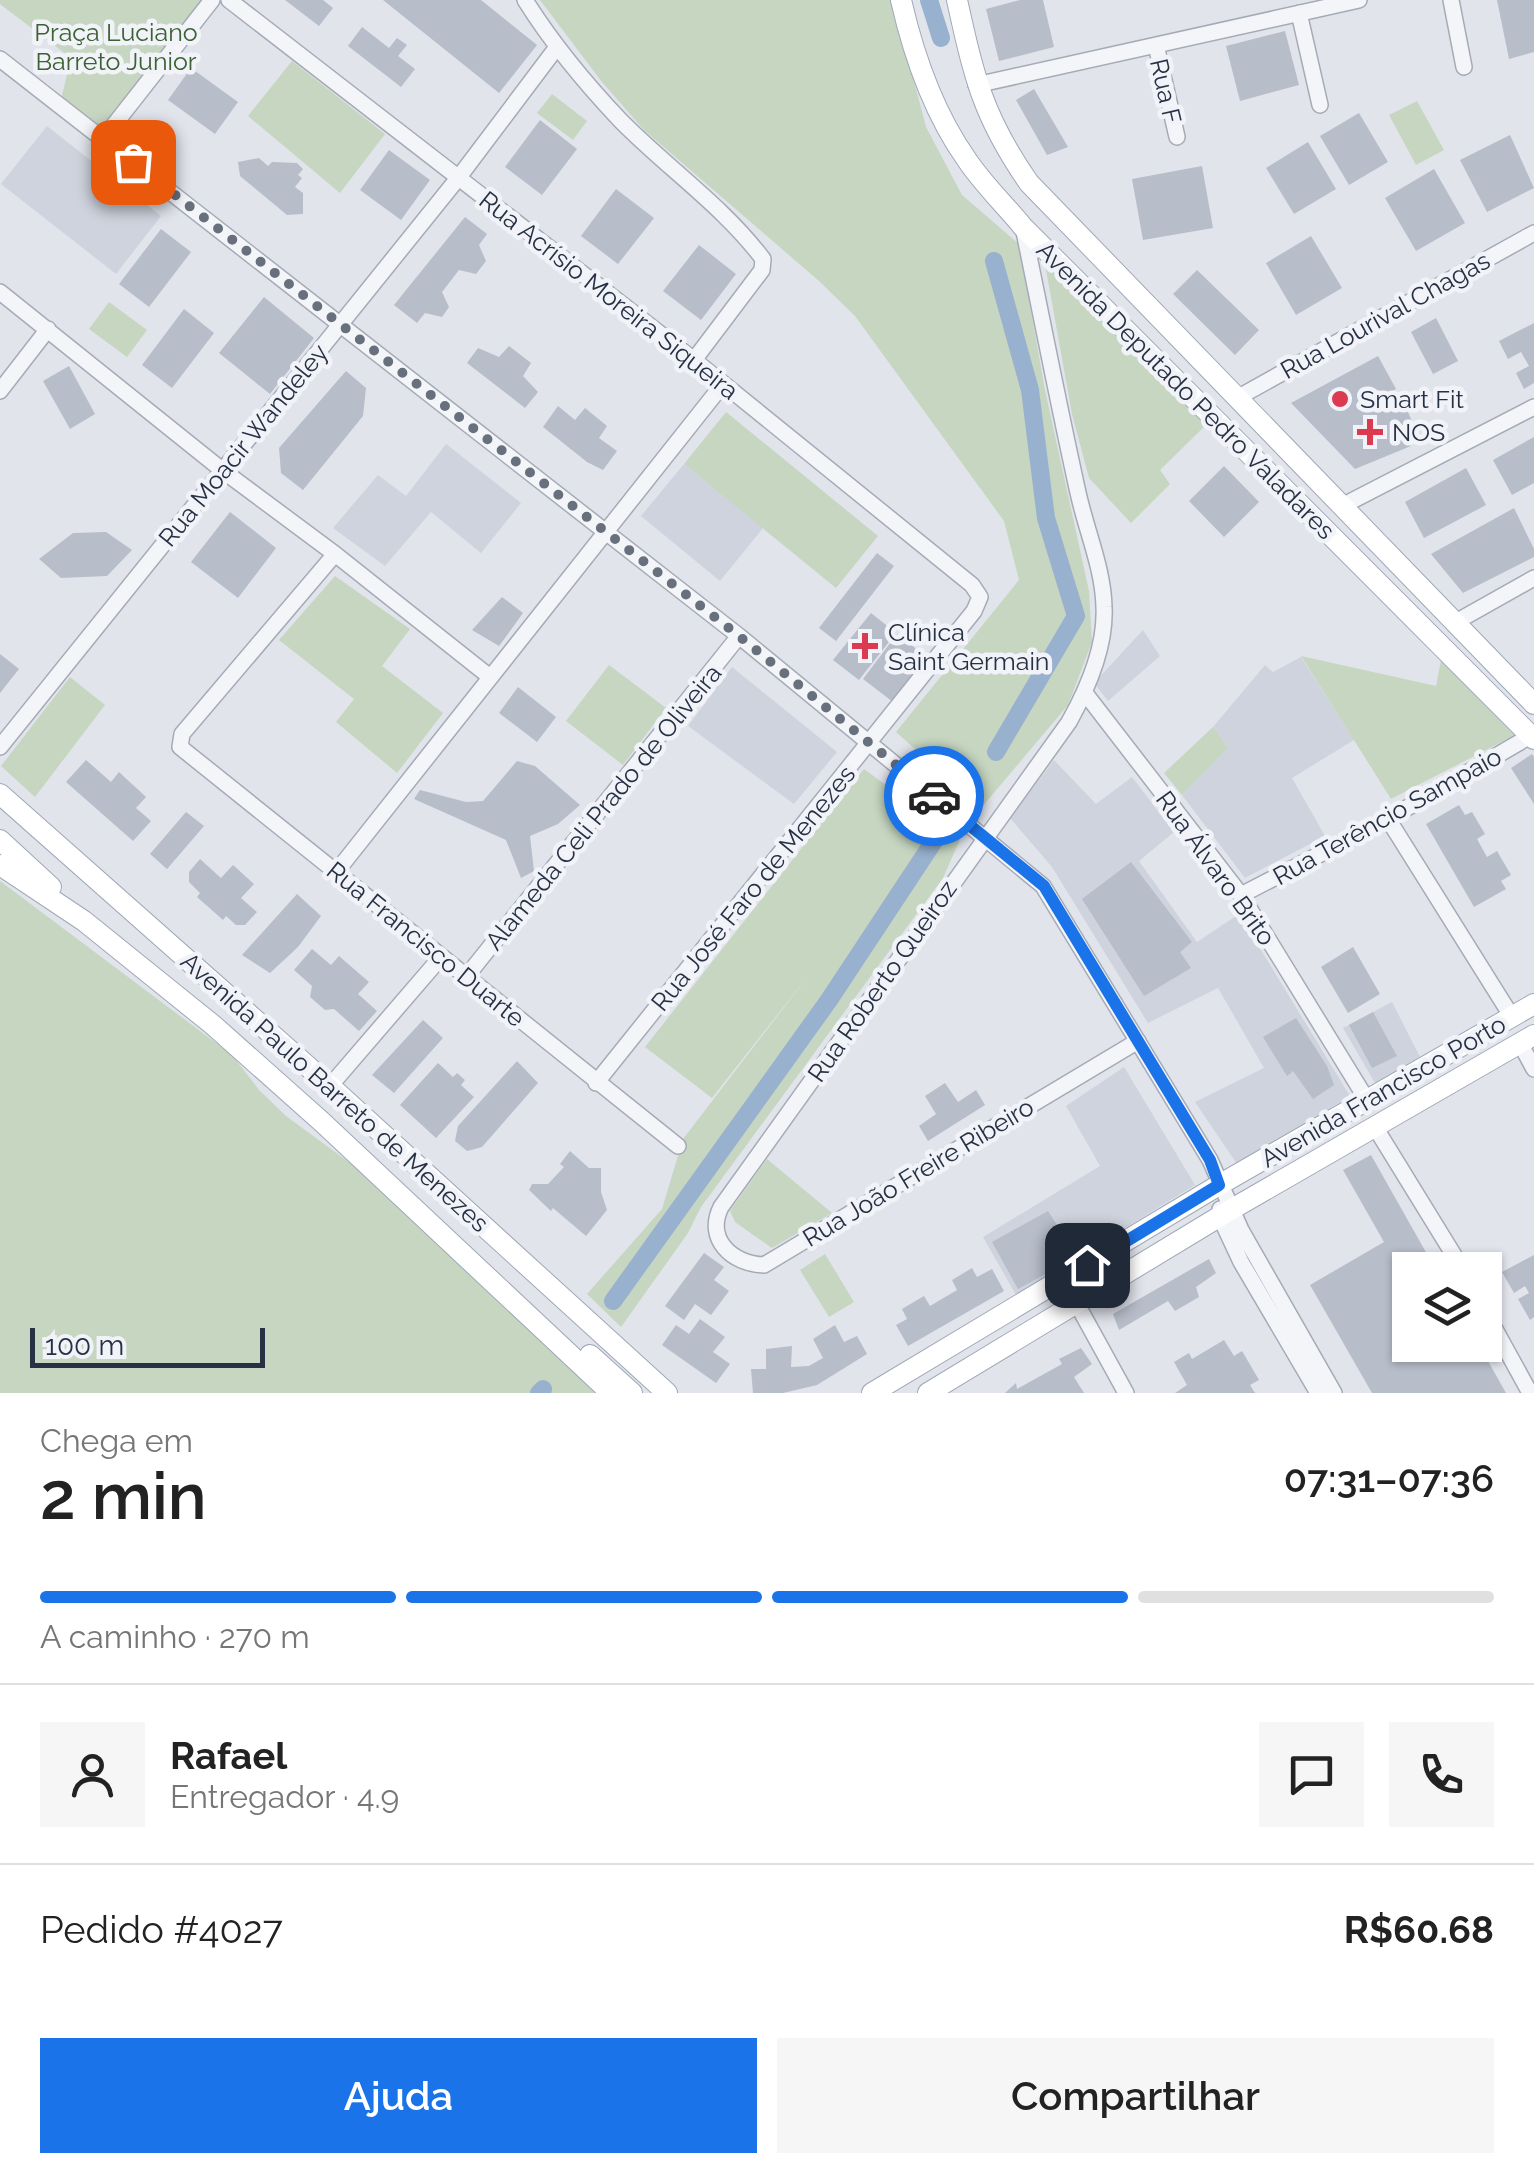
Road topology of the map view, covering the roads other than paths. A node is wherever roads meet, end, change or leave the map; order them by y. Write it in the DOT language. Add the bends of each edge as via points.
graph roads {
  1 [pos="212,0"];
  2 [pos="230,0"];
  3 [pos="512,0"];
  4 [pos="525,0"];
  5 [pos="901,0"];
  6 [pos="958,0"];
  7 [pos="1359,0"];
  8 [pos="1450,0"];
  9 [pos="1299,13"];
  10 [pos="539,22"];
  11 [pos="1156,45"];
  12 [pos="557,47"];
  13 [pos="0,59"];
  14 [pos="1464,67"];
  15 [pos="976,85"];
  16 [pos="1320,105"];
  17 [pos="1177,137"];
  18 [pos="104,138"];
  19 [pos="459,177"];
  20 [pos="1023,227"];
  21 [pos="1534,233"];
  22 [pos="0,292"];
  23 [pos="340,326"];
  24 [pos="48,329"];
  25 [pos="1199,358"];
  26 [pos="694,360"];
  27 [pos="1174,379"];
  28 [pos="723,384"];
  29 [pos="0,391"];
  30 [pos="1236,398"];
  31 [pos="1534,407"];
  32 [pos="1273,434"];
  33 [pos="1247,453"];
  34 [pos="222,470"];
  35 [pos="1342,506"];
  36 [pos="603,531"];
  37 [pos="335,554"];
  38 [pos="1534,578"];
  39 [pos="980,598"];
  40 [pos="1454,623"];
  41 [pos="739,636"];
  42 [pos="490,677"];
  43 [pos="1085,694"];
  44 [pos="1534,704"];
  45 [pos="1533,737"];
  46 [pos="869,744"];
  47 [pos="0,747"];
  48 [pos="0,794"];
  49 [pos="1388,818"];
  50 [pos="984,836"];
  51 [pos="0,840"];
  52 [pos="0,866"];
  53 [pos="337,871"];
  54 [pos="1242,895"];
  55 [pos="84,921"];
  56 [pos="441,957"];
  57 [pos="466,977"];
  58 [pos="1534,1004"];
  59 [pos="1512,1017"];
  60 [pos="1527,1039"];
  61 [pos="1138,1041"];
  62 [pos="1534,1068"];
  63 [pos="596,1083"];
  64 [pos="330,1086"];
  65 [pos="1367,1100"];
  66 [pos="1376,1127"];
  67 [pos="678,1146"];
  68 [pos="1219,1185"];
  69 [pos="1226,1213"];
  70 [pos="716,1219"];
  71 [pos="1451,1252"];
  72 [pos="1077,1304"];
  73 [pos="534,1319"];
  74 [pos="1502,1342"];
  75 [pos="958,1385"];
  76 [pos="611,1393"];
  77 [pos="632,1393"];
  78 [pos="667,1393"];
  79 [pos="872,1393"];
  80 [pos="928,1393"];
  81 [pos="1126,1393"];
  82 [pos="1318,1393"];
  83 [pos="1334,1393"];
  84 [pos="1530,1393"];
  1 -- 18 [label="street"];
  2 -- 19 [label="street, Rua Acrísio Moreira Siqueira"];
  3 -- 10 [label="street"];
  4 -- 10 [label="street"];
  5 -- 20 [label="main road, Avenida Deputado Pedro Valadares" via="932,100 967,161"];
  6 -- 15 [label="main road, Avenida Deputado Pedro Valadares"];
  7 -- 9 [label="street"];
  8 -- 14 [label="street"];
  9 -- 11 [label="street"];
  9 -- 16 [label="street"];
  10 -- 12 [label="street"];
  11 -- 15 [label="street"];
  11 -- 17 [label="street, Rua F"];
  12 -- 19 [label="street, Rua Moacir Wandeley"];
  12 -- 26 [label="street" via="620,120 762,259 762,270"];
  13 -- 18 [label="street"];
  15 -- 25 [label="main road, Avenida Deputado Pedro Valadares" via="1028,184"];
  18 -- 23 [label="street"];
  19 -- 23 [label="street, Rua Moacir Wandeley"];
  19 -- 26 [label="street, Rua Acrísio Moreira Siqueira"];
  20 -- 27 [label="main road, Avenida Deputado Pedro Valadares"];
  20 -- 43 [label="street, Rua Roberto Queiroz" via="1100,573 1103,634"];
  21 -- 30 [label="street, Rua Lourival Chagas"];
  22 -- 24 [label="street"];
  23 -- 34 [label="street, Rua Moacir Wandeley"];
  23 -- 36 [label="street"];
  24 -- 29 [label="street"];
  24 -- 34 [label="street"];
  25 -- 27 [label="main road" via="1190,374"];
  25 -- 30 [label="main road, Avenida Deputado Pedro Valadares"];
  26 -- 28 [label="street, Rua Acrísio Moreira Siqueira"];
  27 -- 33 [label="main road, Avenida Deputado Pedro Valadares"];
  28 -- 36 [label="street"];
  28 -- 39 [label="street, Rua Acrísio Moreira Siqueira"];
  30 -- 32 [label="main road, Avenida Deputado Pedro Valadares"];
  31 -- 35 [label="street"];
  32 -- 33 [label="main road" via="1258,438"];
  32 -- 35 [label="main road, Avenida Deputado Pedro Valadares"];
  33 -- 45 [label="main road, Avenida Deputado Pedro Valadares"];
  34 -- 37 [label="street"];
  34 -- 47 [label="street, Rua Moacir Wandeley"];
  35 -- 40 [label="main road, Avenida Deputado Pedro Valadares"];
  36 -- 41 [label="street"];
  36 -- 42 [label="street"];
  37 -- 42 [label="street"];
  37 -- 53 [label="street, Rua Francisco Duarte" via="178,740 183,751"];
  38 -- 40 [label="street"];
  39 -- 46 [label="street, Rua José Faro de Menezes"];
  40 -- 44 [label="main road, Avenida Deputado Pedro Valadares"];
  41 -- 46 [label="street"];
  41 -- 57 [label="street, Alameda Celi Prado de Oliveira"];
  42 -- 53 [label="street"];
  43 -- 50 [label="street, Rua Roberto Queiroz"];
  43 -- 54 [label="street, Rua Álvaro Brito"];
  45 -- 49 [label="street, Rua Terêncio Sampaio"];
  46 -- 50 [label="street"];
  46 -- 63 [label="street, Rua José Faro de Menezes"];
  48 -- 64 [label="main road, Avenida Paulo Barreto de Menezes"];
  49 -- 54 [label="street, Rua Terêncio Sampaio"];
  49 -- 59 [label="street"];
  50 -- 61 [label="street" via="1044,886"];
  50 -- 70 [label="street, Rua Roberto Queiroz"];
  51 -- 55 [label="main road, Avenida Paulo Barreto de Menezes"];
  52 -- 55 [label="main road, Avenida Paulo Barreto de Menezes"];
  53 -- 56 [label="street, Rua Francisco Duarte"];
  54 -- 65 [label="street, Rua Álvaro Brito"];
  55 -- 73 [label="main road, Avenida Paulo Barreto de Menezes" via="213,1025"];
  56 -- 57 [label="street, Rua Francisco Duarte"];
  56 -- 64 [label="street"];
  57 -- 63 [label="street, Rua Francisco Duarte"];
  58 -- 59 [label="main road, Avenida Francisco Porto"];
  59 -- 65 [label="main road, Avenida Francisco Porto"];
  60 -- 62 [label="street"];
  60 -- 66 [label="main road, Avenida Francisco Porto"];
  61 -- 68 [label="street"];
  61 -- 70 [label="street, Rua João Freire Ribeiro" via="764,1265 730,1255 720,1244"];
  63 -- 67 [label="street, Rua Francisco Duarte"];
  64 -- 78 [label="main road, Avenida Paulo Barreto de Menezes"];
  65 -- 68 [label="main road, Avenida Francisco Porto"];
  66 -- 69 [label="main road, Avenida Francisco Porto"];
  66 -- 71 [label="street"];
  68 -- 69 [label="street"];
  68 -- 79 [label="main road, Avenida Francisco Porto"];
  69 -- 72 [label="main road, Avenida Francisco Porto"];
  69 -- 82 [label="street" via="1242,1262"];
  69 -- 83 [label="street"];
  72 -- 75 [label="main road, Avenida Francisco Porto"];
  72 -- 81 [label="street"];
  73 -- 76 [label="main road, Avenida Paulo Barreto de Menezes"];
  73 -- 77 [label="main road" via="569,1338"];
  74 -- 84 [label="street"];
  75 -- 80 [label="main road, Avenida Francisco Porto"];
}
